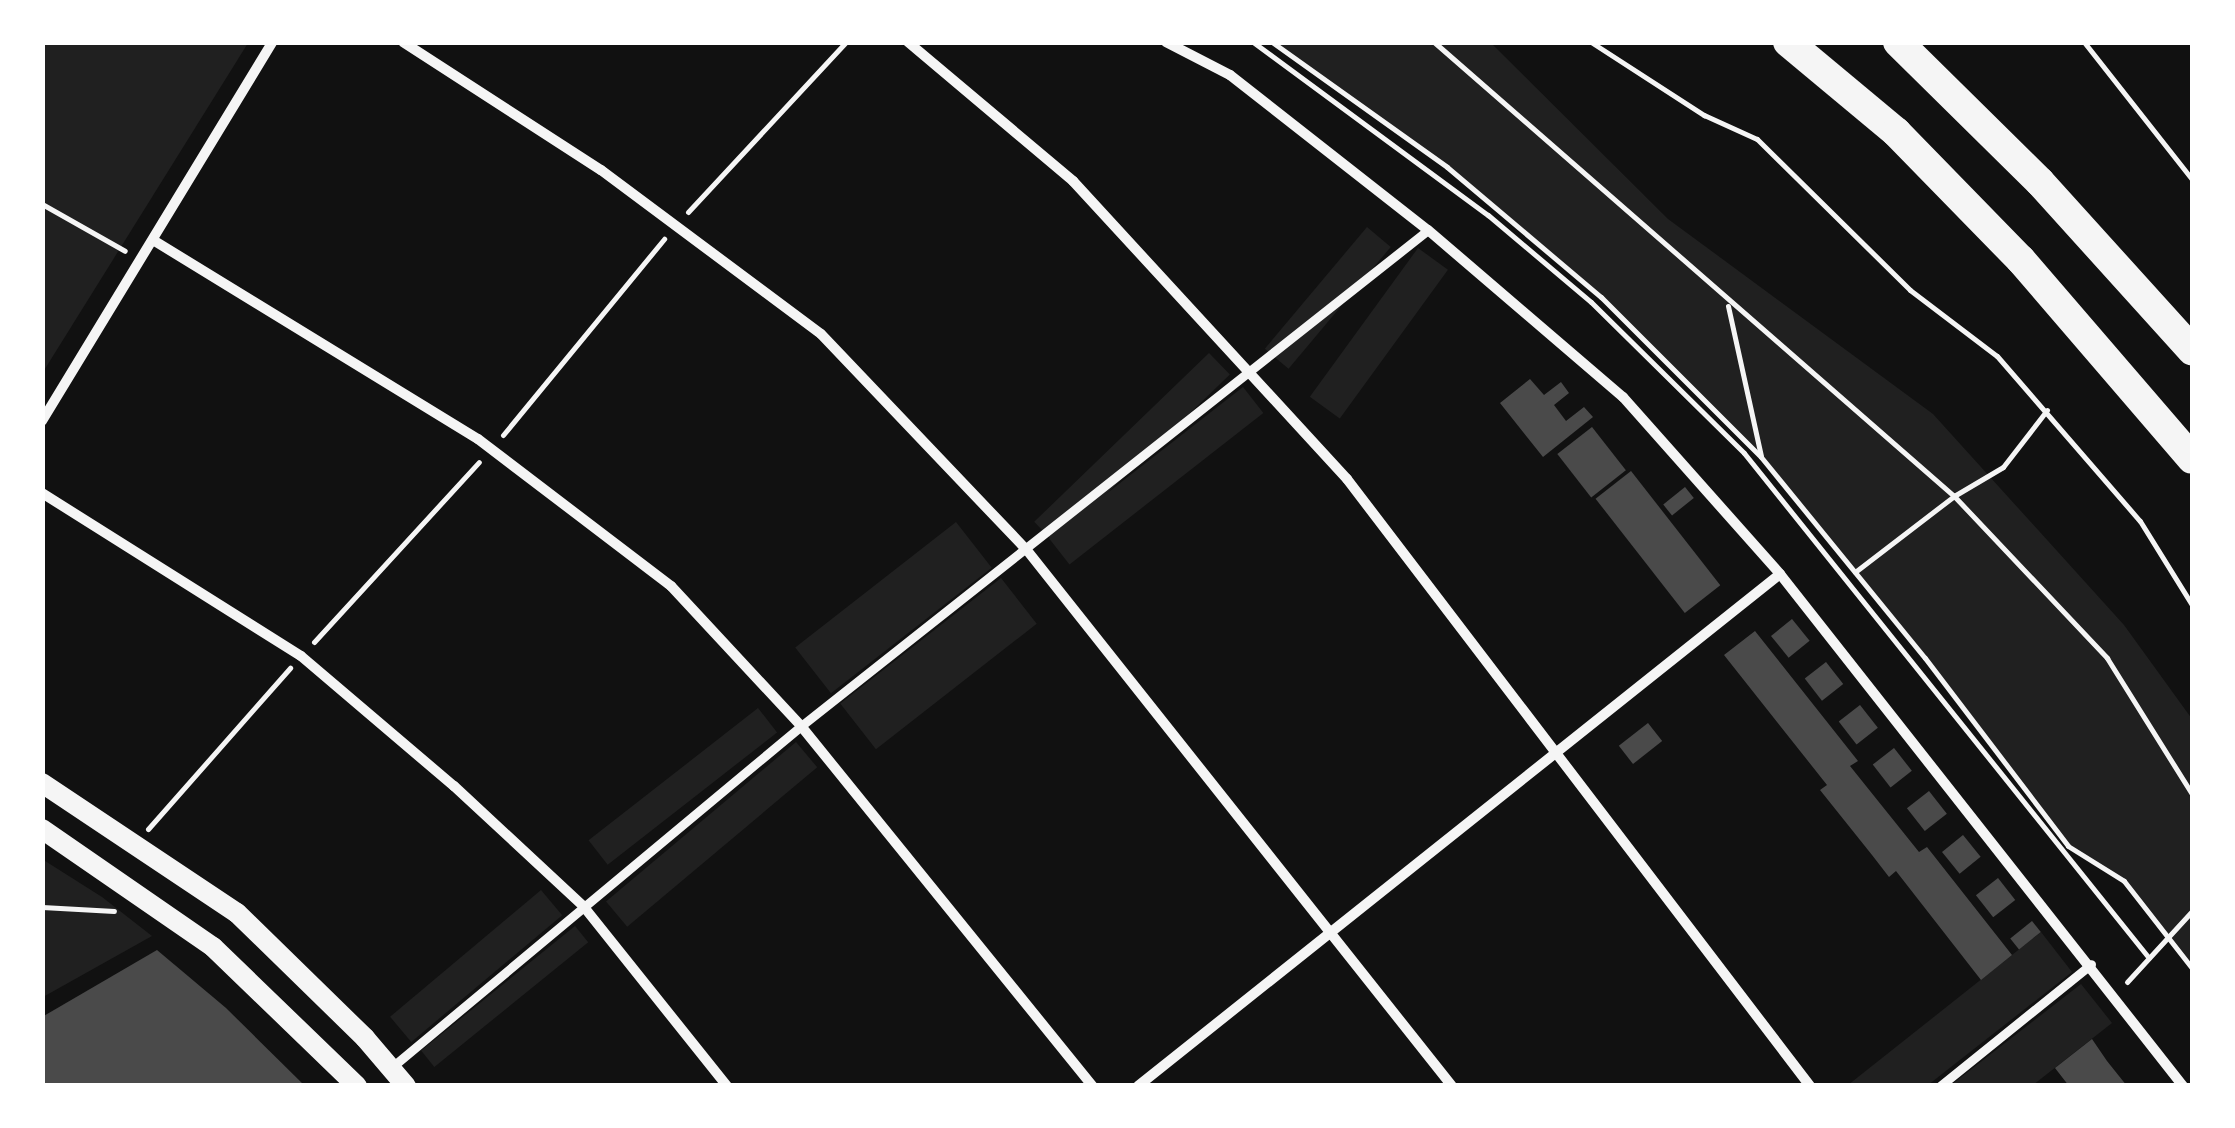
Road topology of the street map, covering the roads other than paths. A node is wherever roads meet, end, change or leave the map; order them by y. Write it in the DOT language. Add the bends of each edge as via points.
graph roads {
  1 [pos="272,42"];
  2 [pos="403,42"];
  3 [pos="908,42"];
  4 [pos="1166,42"];
  5 [pos="1788,42"];
  6 [pos="1898,42"];
  7 [pos="1428,230"];
  8 [pos="153,240"];
  9 [pos="2192,350"];
  10 [pos="1252,371"];
  11 [pos="42,421"];
  12 [pos="2192,459"];
  13 [pos="42,493"];
  14 [pos="1026,549"];
  15 [pos="1780,574"];
  16 [pos="801,726"];
  17 [pos="1556,755"];
  18 [pos="42,782"];
  19 [pos="42,829"];
  20 [pos="584,908"];
  21 [pos="1332,932"];
  22 [pos="2091,964"];
  23 [pos="392,1068"];
  24 [pos="357,1086"];
  25 [pos="406,1086"];
  26 [pos="727,1086"];
  27 [pos="1093,1086"];
  28 [pos="1138,1086"];
  29 [pos="1452,1086"];
  30 [pos="1810,1086"];
  31 [pos="1940,1086"];
  32 [pos="2183,1086"];
  1 -- 8 [label="street"];
  2 -- 14 [label="street" via="601,170 821,334"];
  3 -- 10 [label="street" via="1072,181"];
  4 -- 7 [label="street" via="1230,75"];
  5 -- 12 [label="highway" via="1896,132 2021,260"];
  6 -- 9 [label="highway" via="2040,182"];
  7 -- 10 [label="street"];
  7 -- 15 [label="street" via="1623,398"];
  8 -- 11 [label="street"];
  8 -- 16 [label="street" via="492,448 672,586"];
  10 -- 14 [label="street"];
  10 -- 17 [label="street" via="1347,479"];
  13 -- 20 [label="street" via="301,656"];
  14 -- 16 [label="street"];
  14 -- 21 [label="street"];
  15 -- 17 [label="street"];
  15 -- 22 [label="street"];
  16 -- 20 [label="street"];
  16 -- 27 [label="street"];
  17 -- 21 [label="street"];
  17 -- 30 [label="street"];
  18 -- 23 [label="main road" via="237,913"];
  19 -- 24 [label="main road" via="213,947"];
  20 -- 23 [label="street"];
  20 -- 26 [label="street"];
  21 -- 28 [label="street"];
  21 -- 29 [label="street"];
  22 -- 31 [label="street"];
  22 -- 32 [label="street"];
  23 -- 25 [label="main road"];
}
